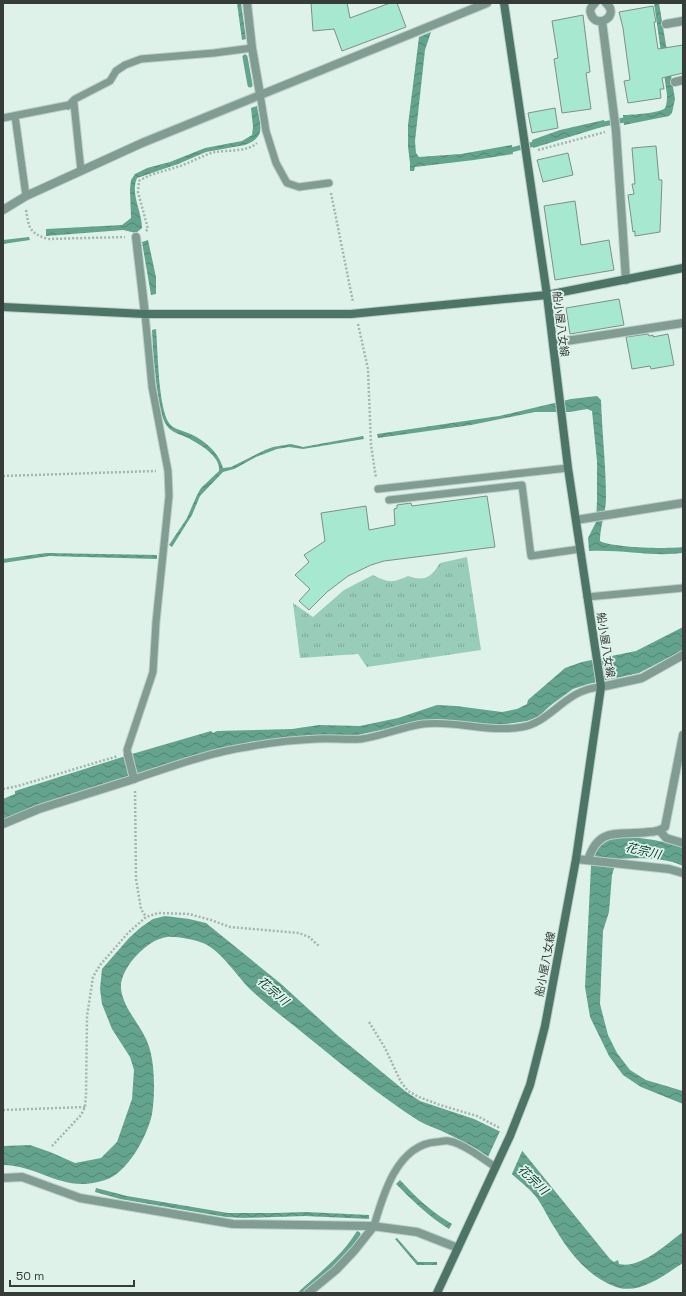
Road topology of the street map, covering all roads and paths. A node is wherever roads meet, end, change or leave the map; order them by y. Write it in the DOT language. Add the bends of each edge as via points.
graph roads {
  1 [pos="246,3"];
  2 [pos="487,3"];
  3 [pos="504,3"];
  4 [pos="595,3"];
  5 [pos="606,3"];
  6 [pos="602,21"];
  7 [pos="683,21"];
  8 [pos="666,24"];
  9 [pos="252,48"];
  10 [pos="260,94"];
  11 [pos="68,106"];
  12 [pos="15,116"];
  13 [pos="3,118"];
  14 [pos="616,129"];
  15 [pos="267,134"];
  16 [pos="526,153"];
  17 [pos="81,171"];
  18 [pos="329,183"];
  19 [pos="25,197"];
  20 [pos="3,210"];
  21 [pos="136,237"];
  22 [pos="683,268"];
  23 [pos="626,280"];
  24 [pos="547,295"];
  25 [pos="3,307"];
  26 [pos="145,314"];
  27 [pos="355,314"];
  28 [pos="683,323"];
  29 [pos="553,343"];
  30 [pos="568,468"];
  31 [pos="168,471"];
  32 [pos="3,476"];
  33 [pos="378,489"];
  34 [pos="389,500"];
  35 [pos="683,503"];
  36 [pos="576,520"];
  37 [pos="580,549"];
  38 [pos="683,588"];
  39 [pos="587,597"];
  40 [pos="683,655"];
  41 [pos="601,685"];
  42 [pos="683,735"];
  43 [pos="127,754"];
  44 [pos="680,771"];
  45 [pos="134,778"];
  46 [pos="3,789"];
  47 [pos="3,824"];
  48 [pos="660,831"];
  49 [pos="683,843"];
  50 [pos="576,859"];
  51 [pos="588,860"];
  52 [pos="683,873"];
  53 [pos="146,917"];
  54 [pos="320,947"];
  55 [pos="369,1022"];
  56 [pos="85,1107"];
  57 [pos="3,1110"];
  58 [pos="510,1135"];
  59 [pos="52,1146"];
  60 [pos="495,1166"];
  61 [pos="3,1178"];
  62 [pos="374,1226"];
  63 [pos="458,1248"];
  64 [pos="308,1293"];
  65 [pos="437,1293"];
  1 -- 9 [label="street"];
  2 -- 10 [label="street"];
  3 -- 16 [label="main road, 船小屋八女線"];
  4 -- 6 [label="street" via="591,8 591,14 595,20"];
  5 -- 6 [label="street" via="611,13"];
  6 -- 14 [label="street"];
  7 -- 8 [label="street"];
  9 -- 10 [label="street"];
  9 -- 11 [label="lane" via="141,59 120,68 110,81 75,99"];
  10 -- 15 [label="lane"];
  10 -- 17 [label="street"];
  11 -- 12 [label="lane"];
  11 -- 17 [label="lane" via="74,104"];
  12 -- 13 [label="lane"];
  12 -- 19 [label="lane"];
  14 -- 16 [label="path"];
  14 -- 23 [label="street"];
  15 -- 18 [label="lane" via="276,163 287,183 299,187"];
  15 -- 21 [label="path" via="254,146 213,153 139,181 138,192 148,228"];
  16 -- 24 [label="main road, 船小屋八女線"];
  17 -- 19 [label="street"];
  18 -- 27 [label="path"];
  19 -- 20 [label="street"];
  19 -- 21 [label="path" via="29,228 37,236 48,239"];
  21 -- 26 [label="street"];
  22 -- 23 [label="main road"];
  23 -- 24 [label="main road"];
  24 -- 27 [label="main road"];
  24 -- 29 [label="main road, 船小屋八女線"];
  25 -- 26 [label="main road"];
  26 -- 27 [label="main road"];
  26 -- 31 [label="lane" via="152,387"];
  27 -- 33 [label="path" via="368,369 371,445"];
  28 -- 29 [label="street"];
  29 -- 30 [label="main road, 船小屋八女線"];
  30 -- 33 [label="lane"];
  30 -- 36 [label="main road, 船小屋八女線"];
  31 -- 32 [label="path"];
  31 -- 43 [label="lane" via="169,496 153,672"];
  34 -- 37 [label="lane" via="522,485 530,556"];
  35 -- 36 [label="street"];
  36 -- 37 [label="main road, 船小屋八女線"];
  37 -- 39 [label="main road, 船小屋八女線"];
  38 -- 39 [label="lane"];
  39 -- 41 [label="main road, 船小屋八女線"];
  40 -- 41 [label="street" via="642,678"];
  41 -- 45 [label="lane" via="573,695 539,722 523,727 498,729 446,723 422,724 361,739 316,739 219,752"];
  41 -- 50 [label="main road, 船小屋八女線"];
  42 -- 44 [label="street"];
  43 -- 45 [label="street"];
  43 -- 46 [label="path"];
  44 -- 48 [label="street" via="665,827"];
  45 -- 47 [label="street" via="39,809"];
  45 -- 53 [label="path" via="136,879 141,909"];
  48 -- 49 [label="street" via="666,838"];
  48 -- 51 [label="street" via="606,836 596,842"];
  50 -- 51 [label="street"];
  50 -- 58 [label="main road, 船小屋八女線" via="545,1026 530,1085"];
  51 -- 52 [label="street" via="669,868"];
  53 -- 54 [label="path" via="158,913 189,914 230,927 299,933 309,937"];
  53 -- 56 [label="path" via="128,933 92,978 87,1016"];
  55 -- 58 [label="path" via="408,1091 440,1105 477,1116"];
  56 -- 57 [label="path"];
  56 -- 59 [label="path" via="81,1115"];
  58 -- 60 [label="main road, 船小屋八女線"];
  60 -- 62 [label="lane" via="469,1149 449,1141 432,1142 416,1148 398,1167 384,1194"];
  60 -- 63 [label="main road, 船小屋八女線"];
  61 -- 62 [label="street" via="22,1177 80,1198 234,1224"];
  62 -- 63 [label="street" via="417,1232"];
  62 -- 64 [label="street" via="336,1270"];
  63 -- 65 [label="main road, 船小屋八女線"];
}
